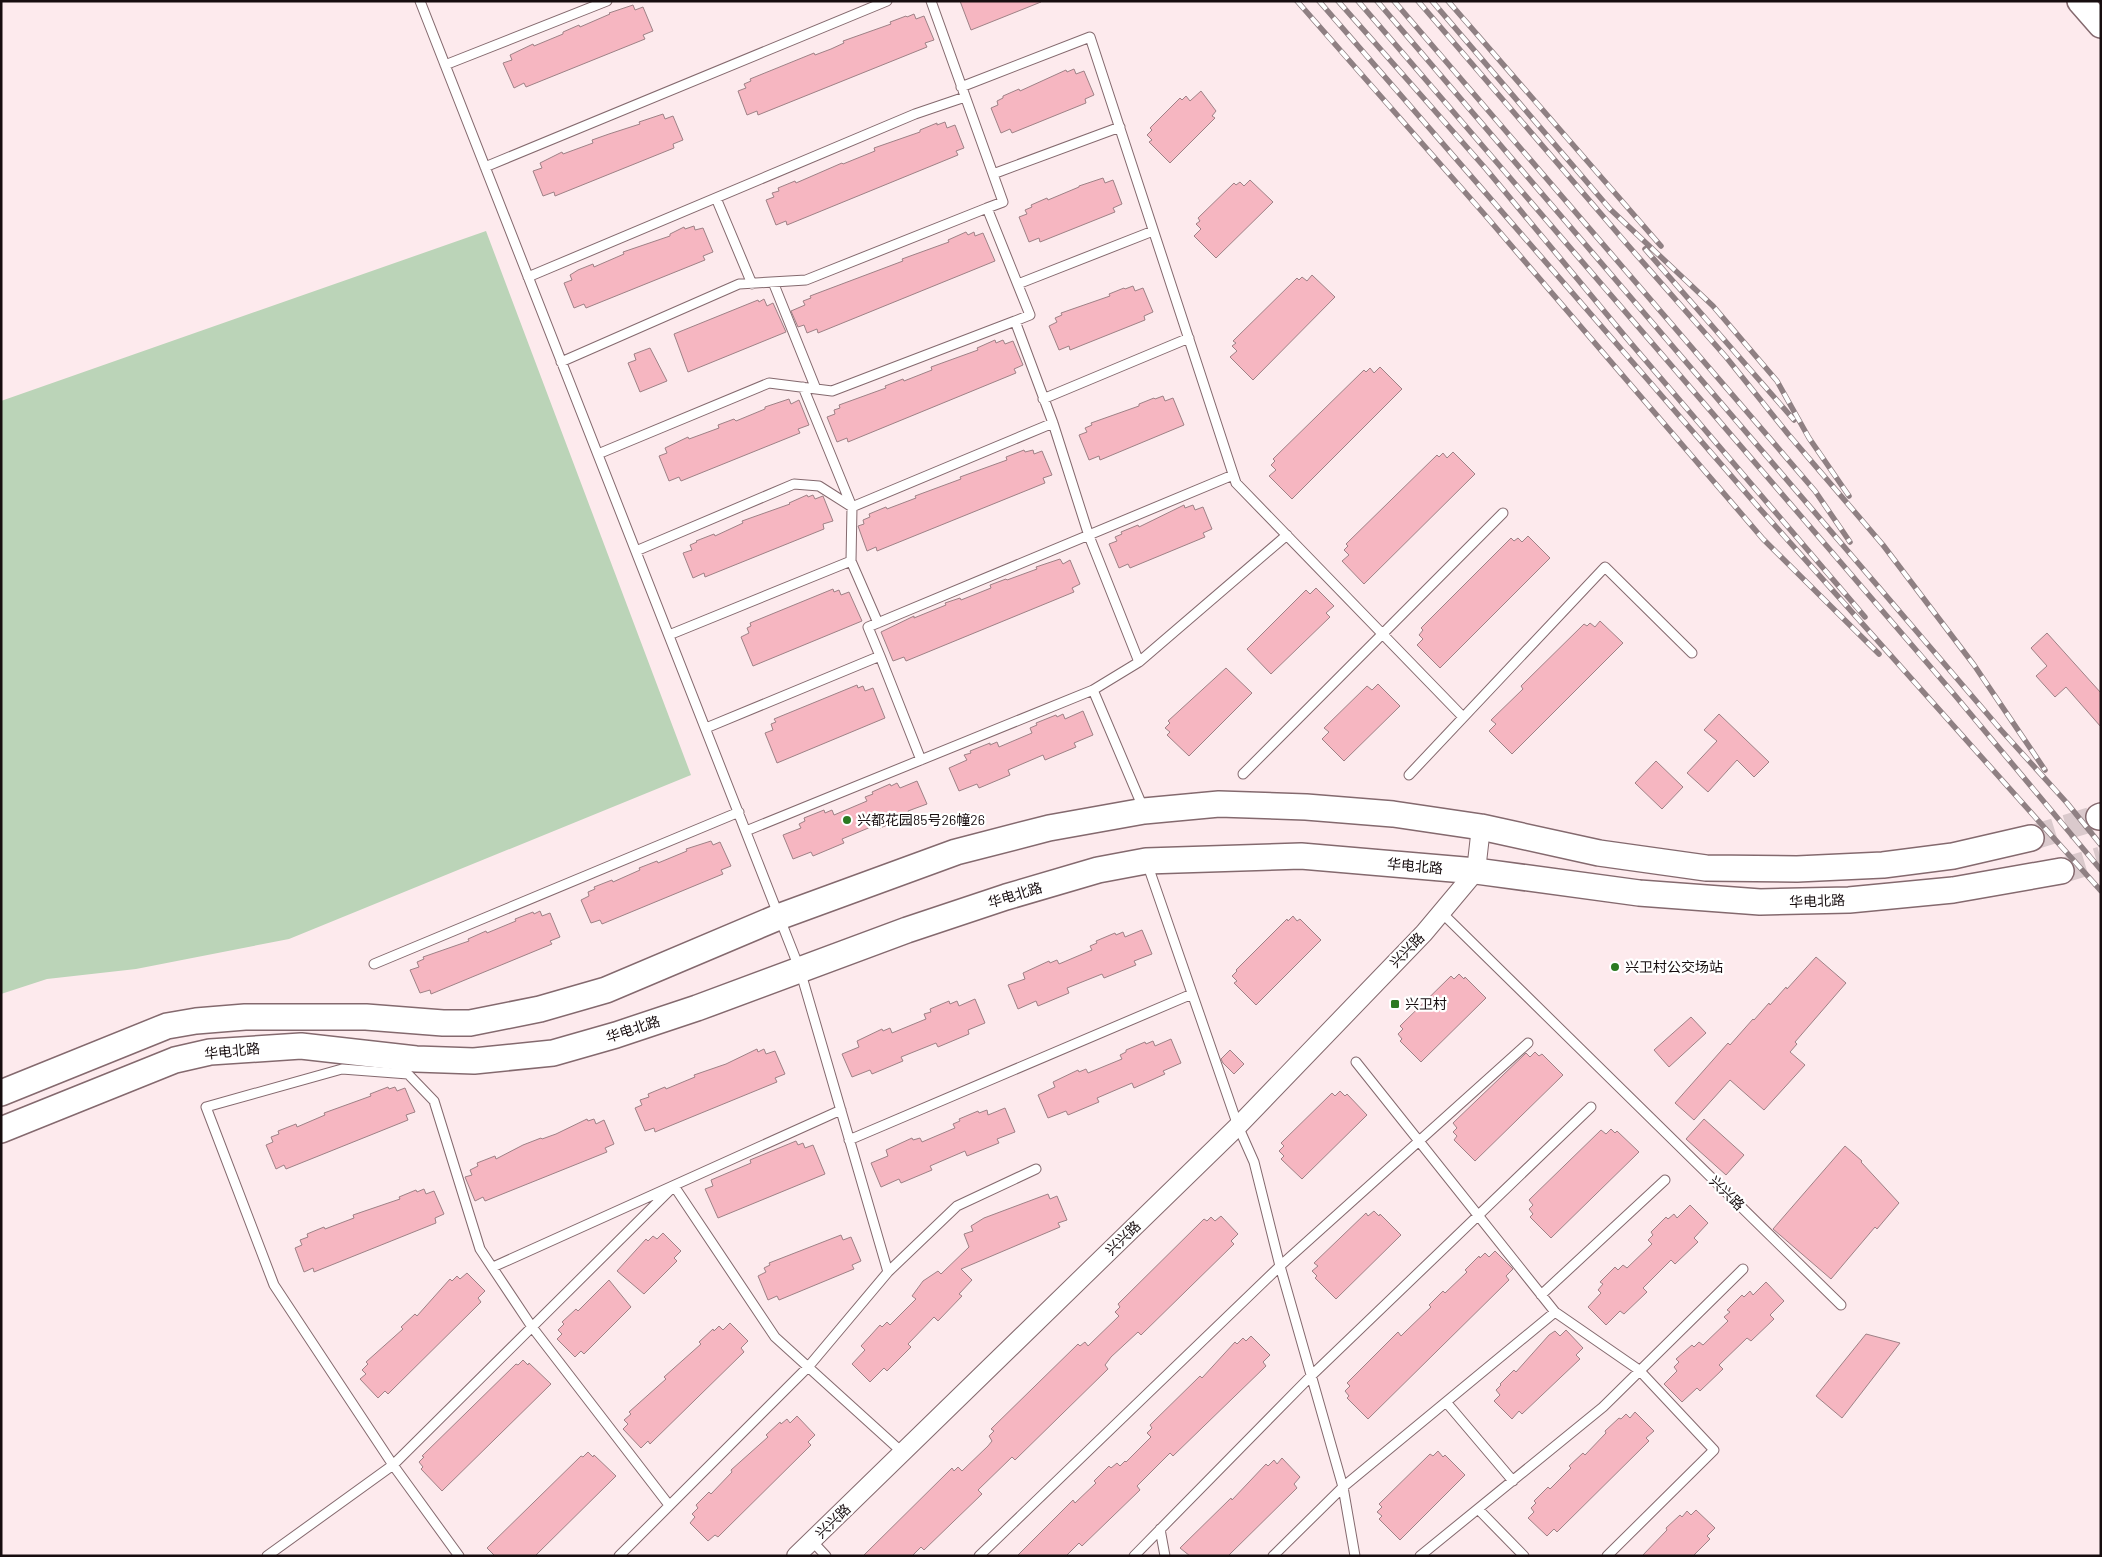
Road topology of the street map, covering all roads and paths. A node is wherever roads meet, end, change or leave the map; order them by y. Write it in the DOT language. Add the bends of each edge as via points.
graph roads {
  1 [pos="420,1"];
  2 [pos="607,1"];
  3 [pos="887,1"];
  4 [pos="930,1"];
  5 [pos="2080,1"];
  6 [pos="2101,24"];
  7 [pos="445,65"];
  8 [pos="961,87"];
  9 [pos="965,97"];
  10 [pos="1120,127"];
  11 [pos="485,167"];
  12 [pos="993,174"];
  13 [pos="716,198"];
  14 [pos="987,208"];
  15 [pos="1154,231"];
  16 [pos="528,277"];
  17 [pos="773,282"];
  18 [pos="752,284"];
  19 [pos="1018,284"];
  20 [pos="1015,321"];
  21 [pos="1189,338"];
  22 [pos="562,362"];
  23 [pos="803,387"];
  24 [pos="816,389"];
  25 [pos="1043,399"];
  26 [pos="1053,423"];
  27 [pos="598,454"];
  28 [pos="1233,475"];
  29 [pos="852,507"];
  30 [pos="1503,513"];
  31 [pos="1287,535"];
  32 [pos="1089,536"];
  33 [pos="636,551"];
  34 [pos="851,561"];
  35 [pos="878,623"];
  36 [pos="1383,634"];
  37 [pos="669,635"];
  38 [pos="1692,653"];
  39 [pos="880,656"];
  40 [pos="1139,662"];
  41 [pos="1093,690"];
  42 [pos="1463,717"];
  43 [pos="706,728"];
  44 [pos="920,760"];
  45 [pos="1243,774"];
  46 [pos="1409,775"];
  47 [pos="1144,811"];
  48 [pos="739,812"];
  49 [pos="1481,827"];
  50 [pos="746,831"];
  51 [pos="2031,838"];
  52 [pos="1146,861"];
  53 [pos="1476,871"];
  54 [pos="2061,871"];
  55 [pos="1442,913"];
  56 [pos="780,916"];
  57 [pos="374,964"];
  58 [pos="800,970"];
  59 [pos="1192,994"];
  60 [pos="1528,1043"];
  61 [pos="1356,1062"];
  62 [pos="1,1093"];
  63 [pos="1591,1107"];
  64 [pos="841,1110"];
  65 [pos="1238,1126"];
  66 [pos="1,1130"];
  67 [pos="849,1140"];
  68 [pos="1420,1140"];
  69 [pos="1036,1170"];
  70 [pos="1665,1180"];
  71 [pos="674,1186"];
  72 [pos="1479,1214"];
  73 [pos="1280,1266"];
  74 [pos="492,1267"];
  75 [pos="1743,1268"];
  76 [pos="888,1272"];
  77 [pos="1541,1294"];
  78 [pos="1840,1305"];
  79 [pos="1554,1312"];
  80 [pos="532,1327"];
  81 [pos="809,1366"];
  82 [pos="1640,1370"];
  83 [pos="1312,1376"];
  84 [pos="1446,1402"];
  85 [pos="903,1453"];
  86 [pos="393,1465"];
  87 [pos="1513,1481"];
  88 [pos="1343,1487"];
  89 [pos="669,1505"];
  90 [pos="1478,1509"];
  91 [pos="1160,1529"];
  92 [pos="812,1541"];
  93 [pos="267,1556"];
  94 [pos="459,1556"];
  95 [pos="619,1556"];
  96 [pos="796,1556"];
  97 [pos="826,1556"];
  98 [pos="978,1556"];
  99 [pos="1134,1556"];
  100 [pos="1165,1556"];
  101 [pos="1273,1556"];
  102 [pos="1355,1556"];
  103 [pos="1420,1556"];
  104 [pos="1524,1556"];
  105 [pos="1607,1556"];
  1 -- 7 [label="lane"];
  2 -- 7 [label="lane"];
  3 -- 11 [label="lane"];
  4 -- 8 [label="lane"];
  5 -- 6 [label="main road"];
  7 -- 11 [label="lane"];
  8 -- 9 [label="lane"];
  8 -- 10 [label="lane" via="1090,37"];
  9 -- 12 [label="lane"];
  9 -- 13 [label="lane" via="915,114"];
  10 -- 12 [label="lane"];
  10 -- 15 [label="lane"];
  11 -- 16 [label="lane"];
  12 -- 14 [label="lane" via="1003,202"];
  13 -- 16 [label="lane"];
  13 -- 18 [label="lane"];
  14 -- 17 [label="lane" via="806,280"];
  14 -- 19 [label="lane"];
  15 -- 19 [label="lane"];
  15 -- 21 [label="lane"];
  16 -- 22 [label="lane"];
  17 -- 18 [label="lane"];
  17 -- 24 [label="lane"];
  18 -- 22 [label="lane" via="740,284"];
  19 -- 20 [label="lane" via="1030,315"];
  20 -- 24 [label="lane" via="832,391"];
  20 -- 25 [label="lane"];
  21 -- 25 [label="lane"];
  21 -- 28 [label="lane"];
  22 -- 27 [label="lane"];
  23 -- 24 [label="lane"];
  23 -- 27 [label="lane" via="769,383"];
  23 -- 29 [label="lane"];
  25 -- 26 [label="lane"];
  26 -- 29 [label="lane"];
  26 -- 32 [label="lane"];
  27 -- 33 [label="lane"];
  28 -- 31 [label="lane" via="1236,483"];
  28 -- 32 [label="lane"];
  29 -- 33 [label="lane" via="819,486 794,484"];
  29 -- 34 [label="lane"];
  30 -- 36 [label="lane"];
  31 -- 36 [label="lane"];
  31 -- 40 [label="lane"];
  32 -- 35 [label="lane"];
  32 -- 40 [label="lane"];
  33 -- 37 [label="lane"];
  34 -- 35 [label="lane"];
  34 -- 37 [label="lane"];
  35 -- 39 [label="lane" via="868,627"];
  36 -- 42 [label="lane"];
  36 -- 45 [label="lane"];
  37 -- 43 [label="lane"];
  38 -- 42 [label="lane" via="1605,567"];
  39 -- 43 [label="lane"];
  39 -- 44 [label="lane"];
  40 -- 41 [label="lane"];
  41 -- 44 [label="lane"];
  41 -- 47 [label="lane"];
  42 -- 46 [label="lane"];
  43 -- 48 [label="lane"];
  44 -- 50 [label="lane"];
  47 -- 49 [label="main road" via="1219,804 1306,807 1393,814"];
  47 -- 56 [label="main road" via="1050,828 956,852"];
  48 -- 50 [label="lane"];
  48 -- 57 [label="lane"];
  49 -- 51 [label="main road" via="1598,853 1706,868 1797,869 1883,865 1953,856"];
  49 -- 53 [label="street"];
  50 -- 56 [label="lane"];
  52 -- 53 [label="main road, 华电北路" via="1301,856"];
  52 -- 58 [label="main road, 华电北路" via="1098,870 1006,897"];
  52 -- 59 [label="lane"];
  53 -- 54 [label="main road, 华电北路" via="1638,893 1760,902 1849,900 1953,890"];
  53 -- 55 [label="street, 兴兴路"];
  55 -- 65 [label="street, 兴兴路"];
  55 -- 78 [label="lane, 兴兴路"];
  56 -- 58 [label="lane"];
  56 -- 62 [label="main road" via="606,990 540,1009 470,1023 366,1017 245,1017 196,1021 167,1026"];
  58 -- 64 [label="lane"];
  58 -- 66 [label="main road, 华电北路" via="634,1029 553,1053 474,1061 416,1059 301,1046 210,1052 175,1060"];
  59 -- 65 [label="lane"];
  59 -- 67 [label="lane"];
  60 -- 68 [label="lane"];
  61 -- 68 [label="lane"];
  63 -- 72 [label="lane"];
  64 -- 67 [label="lane"];
  64 -- 71 [label="lane"];
  65 -- 73 [label="lane" via="1254,1162"];
  65 -- 85 [label="street, 兴兴路"];
  67 -- 76 [label="lane"];
  68 -- 72 [label="lane"];
  68 -- 73 [label="lane"];
  69 -- 76 [label="lane" via="957,1206"];
  70 -- 77 [label="lane"];
  71 -- 74 [label="lane"];
  71 -- 80 [label="lane"];
  71 -- 81 [label="lane" via="775,1337"];
  72 -- 77 [label="lane"];
  72 -- 83 [label="lane"];
  73 -- 83 [label="lane"];
  73 -- 98 [label="lane"];
  74 -- 80 [label="lane"];
  74 -- 86 [label="lane" via="480,1249 434,1102 408,1074 342,1069 206,1107 274,1284"];
  75 -- 82 [label="lane"];
  76 -- 81 [label="lane"];
  77 -- 79 [label="lane"];
  79 -- 82 [label="lane"];
  79 -- 84 [label="lane"];
  80 -- 86 [label="lane"];
  80 -- 89 [label="lane"];
  81 -- 85 [label="lane"];
  81 -- 89 [label="lane"];
  82 -- 87 [label="lane" via="1603,1408"];
  82 -- 105 [label="lane" via="1714,1450"];
  83 -- 88 [label="lane"];
  83 -- 91 [label="lane"];
  84 -- 87 [label="lane"];
  84 -- 88 [label="lane"];
  85 -- 92 [label="street, 兴兴路"];
  86 -- 93 [label="lane"];
  86 -- 94 [label="lane"];
  87 -- 90 [label="lane"];
  88 -- 101 [label="lane"];
  88 -- 102 [label="lane"];
  89 -- 95 [label="lane"];
  90 -- 103 [label="lane"];
  90 -- 104 [label="lane"];
  91 -- 99 [label="lane"];
  91 -- 100 [label="lane"];
  92 -- 96 [label="street, 兴兴路"];
  92 -- 97 [label="lane"];
}
